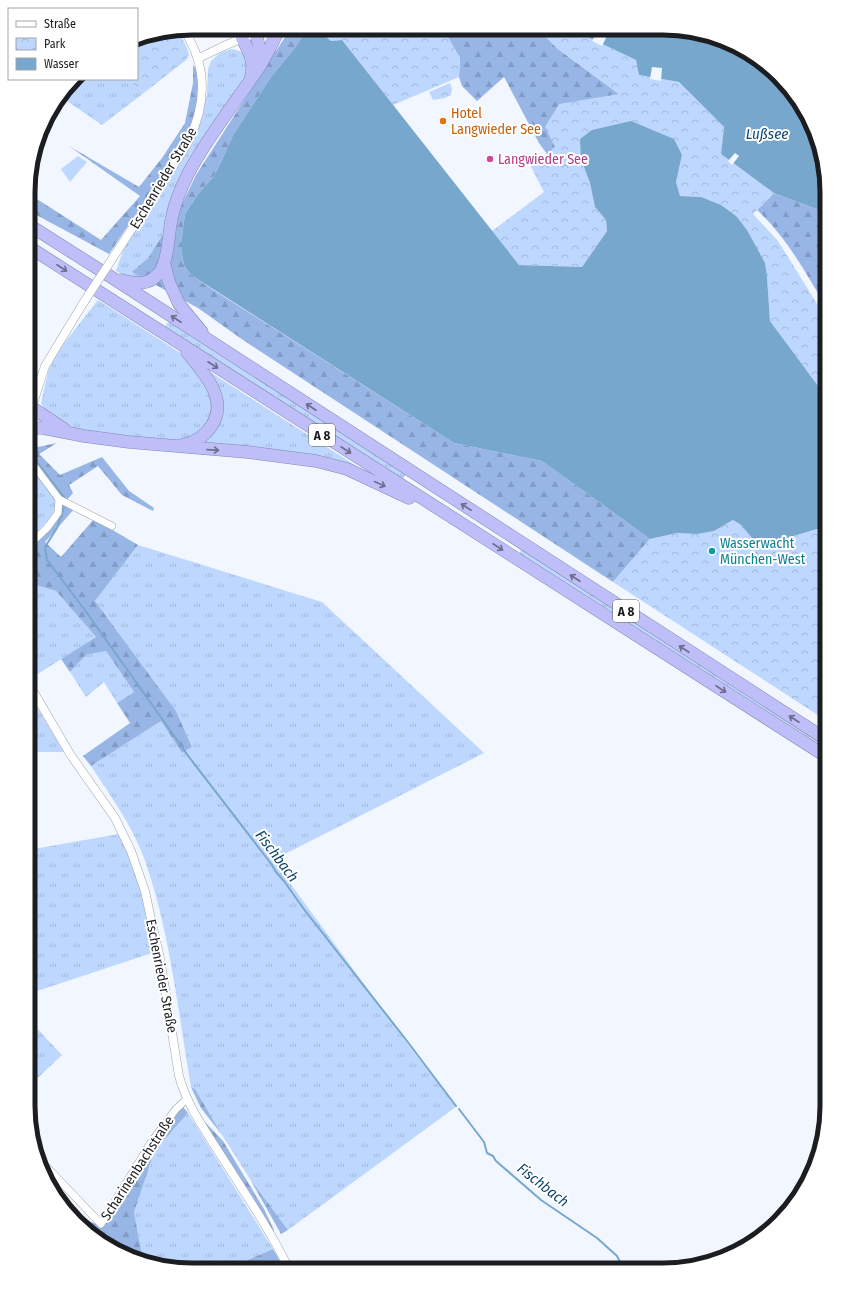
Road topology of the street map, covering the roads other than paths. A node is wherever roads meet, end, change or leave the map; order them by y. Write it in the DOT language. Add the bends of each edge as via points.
graph roads {
  1 [pos="186,35"];
  2 [pos="250,35"];
  3 [pos="256,35"];
  4 [pos="276,35"];
  5 [pos="242,38"];
  6 [pos="198,58"];
  7 [pos="260,65"];
  8 [pos="250,79"];
  9 [pos="35,230"];
  10 [pos="35,251"];
  11 [pos="164,263"];
  12 [pos="110,277"];
  13 [pos="209,341"];
  14 [pos="180,344"];
  15 [pos="35,397"];
  16 [pos="35,415"];
  17 [pos="35,428"];
  18 [pos="69,432"];
  19 [pos="174,446"];
  20 [pos="35,466"];
  21 [pos="59,499"];
  22 [pos="112,526"];
  23 [pos="465,526"];
  24 [pos="35,540"];
  25 [pos="35,694"];
  26 [pos="820,735"];
  27 [pos="820,753"];
  28 [pos="187,1099"];
  29 [pos="48,1169"];
  30 [pos="286,1263"];
  1 -- 6 [label="street, Eschenrieder Straße"];
  2 -- 5 [label="street"];
  3 -- 7 [label="highway" via="261,56"];
  4 -- 7 [label="highway"];
  5 -- 6 [label="street"];
  5 -- 8 [label="highway" via="252,60"];
  6 -- 15 [label="street, Eschenrieder Straße, bridge" via="202,94 198,119 189,141 45,366"];
  7 -- 8 [label="highway"];
  8 -- 11 [label="highway" via="205,145 180,190 172,216"];
  9 -- 12 [label="highway, A 8"];
  10 -- 14 [label="highway, A 8, one-way"];
  11 -- 12 [label="highway" via="160,272 149,282 131,283"];
  11 -- 13 [label="highway" via="179,304"];
  13 -- 12 [label="highway, A 8, one-way"];
  26 -- 13 [label="highway, A 8, one-way"];
  14 -- 19 [label="highway" via="211,383 218,406 215,420 207,433 196,441"];
  14 -- 23 [label="highway, A 8, one-way"];
  16 -- 18 [label="highway"];
  17 -- 18 [label="highway"];
  18 -- 19 [label="highway"];
  19 -- 23 [label="highway, one-way" via="316,461 353,472 405,496 449,522"];
  20 -- 21 [label="street"];
  21 -- 22 [label="street"];
  21 -- 24 [label="street" via="58,513"];
  23 -- 27 [label="highway, A 8, one-way"];
  25 -- 28 [label="street, Eschenrieder Straße" via="70,754 115,818 131,851 152,919 179,1076"];
  28 -- 29 [label="street, Scharinenbachstraße" via="176,1109 150,1144 100,1224"];
  28 -- 30 [label="street, Eschenrieder Straße" via="274,1239"];
}
